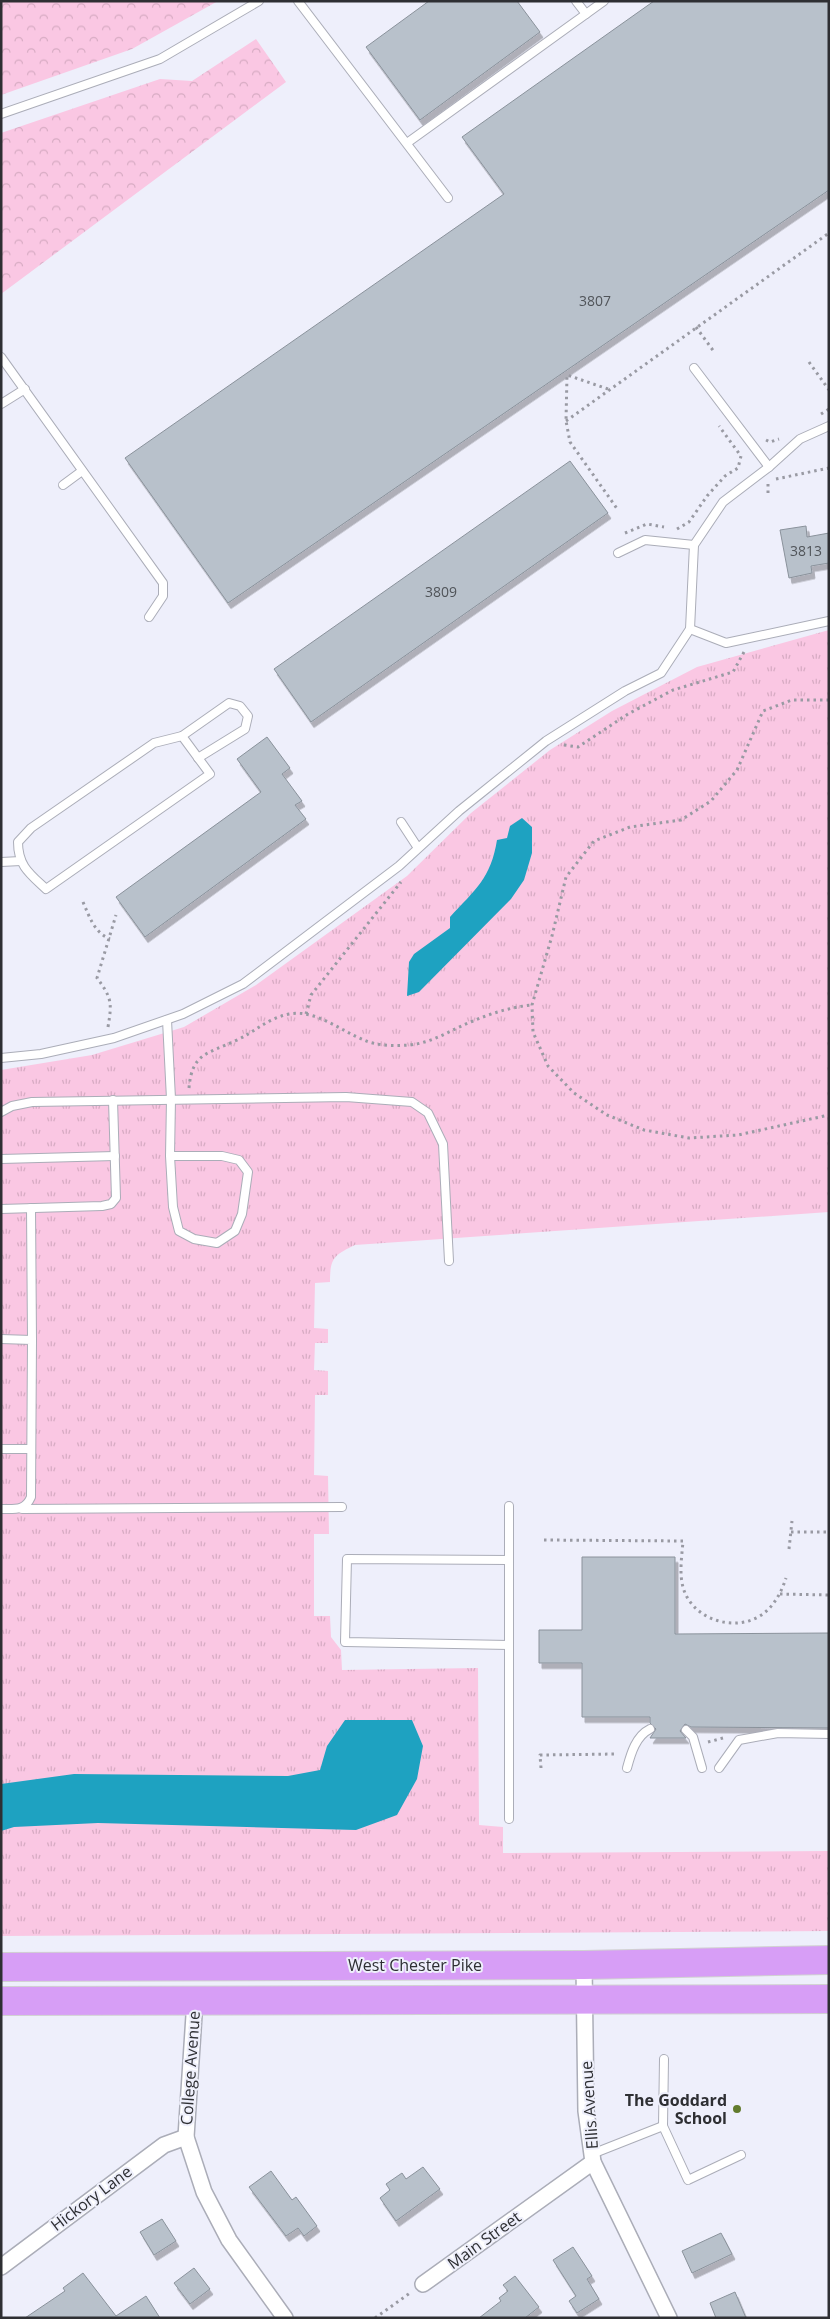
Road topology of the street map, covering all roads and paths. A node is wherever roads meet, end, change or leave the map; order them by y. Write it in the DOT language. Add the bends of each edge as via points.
graph roads {
  1 [pos="259,1"];
  2 [pos="298,1"];
  3 [pos="576,1"];
  4 [pos="604,1"];
  5 [pos="586,14"];
  6 [pos="1,114"];
  7 [pos="407,143"];
  8 [pos="448,198"];
  9 [pos="829,233"];
  10 [pos="696,327"];
  11 [pos="715,353"];
  12 [pos="1,357"];
  13 [pos="809,362"];
  14 [pos="694,368"];
  15 [pos="25,389"];
  16 [pos="608,389"];
  17 [pos="829,390"];
  18 [pos="1,404"];
  19 [pos="829,409"];
  20 [pos="813,418"];
  21 [pos="566,421"];
  22 [pos="719,426"];
  23 [pos="829,426"];
  24 [pos="760,436"];
  25 [pos="783,436"];
  26 [pos="769,468"];
  27 [pos="829,468"];
  28 [pos="82,471"];
  29 [pos="63,485"];
  30 [pos="768,493"];
  31 [pos="618,510"];
  32 [pos="624,534"];
  33 [pos="694,545"];
  34 [pos="618,553"];
  35 [pos="149,617"];
  36 [pos="829,621"];
  37 [pos="690,629"];
  38 [pos="751,638"];
  39 [pos="829,700"];
  40 [pos="182,736"];
  41 [pos="546,742"];
  42 [pos="198,758"];
  43 [pos="400,822"];
  44 [pos="418,848"];
  45 [pos="406,859"];
  46 [pos="21,861"];
  47 [pos="1,862"];
  48 [pos="83,902"];
  49 [pos="116,915"];
  50 [pos="110,939"];
  51 [pos="532,1006"];
  52 [pos="306,1014"];
  53 [pos="167,1020"];
  54 [pos="106,1040"];
  55 [pos="1,1058"];
  56 [pos="171,1098"];
  57 [pos="188,1098"];
  58 [pos="113,1100"];
  59 [pos="1,1112"];
  60 [pos="829,1115"];
  61 [pos="114,1156"];
  62 [pos="170,1156"];
  63 [pos="1,1159"];
  64 [pos="1,1208"];
  65 [pos="31,1208"];
  66 [pos="449,1261"];
  67 [pos="1,1339"];
  68 [pos="32,1340"];
  69 [pos="1,1449"];
  70 [pos="31,1449"];
  71 [pos="509,1506"];
  72 [pos="342,1507"];
  73 [pos="1,1509"];
  74 [pos="22,1509"];
  75 [pos="792,1521"];
  76 [pos="791,1532"];
  77 [pos="829,1532"];
  78 [pos="544,1540"];
  79 [pos="789,1549"];
  80 [pos="509,1560"];
  81 [pos="786,1578"];
  82 [pos="780,1594"];
  83 [pos="829,1595"];
  84 [pos="509,1645"];
  85 [pos="650,1729"];
  86 [pos="686,1730"];
  87 [pos="829,1734"];
  88 [pos="726,1736"];
  89 [pos="704,1741"];
  90 [pos="622,1754"];
  91 [pos="541,1768"];
  92 [pos="627,1768"];
  93 [pos="702,1768"];
  94 [pos="720,1768"];
  95 [pos="509,1819"];
  96 [pos="829,1960"];
  97 [pos="584,1964"];
  98 [pos="1,1967"];
  99 [pos="584,1999"];
  100 [pos="829,1999"];
  101 [pos="195,2000"];
  102 [pos="1,2001"];
  103 [pos="664,2059"];
  104 [pos="663,2126"];
  105 [pos="186,2137"];
  106 [pos="741,2155"];
  107 [pos="593,2158"];
  108 [pos="1,2267"];
  109 [pos="423,2284"];
  110 [pos="285,2318"];
  111 [pos="376,2318"];
  112 [pos="669,2318"];
  1 -- 6 [label="lane" via="160,59"];
  2 -- 7 [label="lane"];
  3 -- 5 [label="lane"];
  4 -- 5 [label="lane"];
  5 -- 7 [label="lane"];
  7 -- 8 [label="lane"];
  9 -- 10 [label="path"];
  10 -- 11 [label="path"];
  10 -- 16 [label="path"];
  12 -- 15 [label="lane"];
  13 -- 17 [label="path"];
  14 -- 26 [label="lane"];
  15 -- 18 [label="lane"];
  15 -- 28 [label="lane"];
  16 -- 21 [label="path"];
  16 -- 21 [label="path" via="568,375"];
  19 -- 20 [label="path"];
  21 -- 31 [label="path" via="570,442"];
  22 -- 32 [label="path" via="741,456 738,468 707,496 690,522 678,529 648,524"];
  23 -- 26 [label="lane" via="800,440"];
  24 -- 25 [label="path" via="770,442"];
  26 -- 33 [label="lane" via="724,502"];
  27 -- 30 [label="path" via="768,481"];
  28 -- 29 [label="lane"];
  28 -- 35 [label="lane" via="163,583 163,596"];
  33 -- 34 [label="lane" via="645,540"];
  33 -- 37 [label="lane"];
  36 -- 38 [label="lane"];
  37 -- 38 [label="lane" via="726,643"];
  37 -- 41 [label="lane" via="661,673 626,691"];
  38 -- 41 [label="path" via="733,672 673,690 628,714 578,748"];
  39 -- 51 [label="path" via="792,700 763,710 737,770 711,801 681,820 630,828 594,841 566,877"];
  40 -- 42 [label="lane"];
  40 -- 42 [label="lane" via="230,704 240,706 248,716 245,728"];
  40 -- 46 [label="lane" via="154,743 31,828 18,842"];
  41 -- 44 [label="lane"];
  42 -- 46 [label="lane" via="210,774 46,889"];
  43 -- 44 [label="lane"];
  44 -- 45 [label="lane"];
  45 -- 52 [label="path" via="411,867 310,995"];
  45 -- 53 [label="lane" via="243,984"];
  46 -- 47 [label="lane"];
  48 -- 50 [label="path" via="93,926 100,935"];
  49 -- 50 [label="path"];
  50 -- 54 [label="path" via="97,978 112,1004"];
  51 -- 52 [label="path" via="514,1007 472,1021 435,1039 410,1045 366,1041"];
  51 -- 60 [label="path" via="533,1032 548,1066 574,1093 607,1115 644,1130 689,1138 738,1135"];
  52 -- 57 [label="path" via="291,1014 265,1022 237,1041 211,1050 196,1061 191,1071"];
  53 -- 54 [label="lane"];
  53 -- 56 [label="lane"];
  54 -- 55 [label="lane" via="41,1054"];
  56 -- 57 [label="lane"];
  56 -- 58 [label="lane"];
  56 -- 62 [label="lane"];
  57 -- 66 [label="lane" via="346,1097 412,1102 428,1113 443,1144"];
  58 -- 59 [label="lane" via="32,1102"];
  58 -- 61 [label="lane"];
  61 -- 63 [label="lane"];
  61 -- 65 [label="lane" via="116,1198 111,1204"];
  62 -- 62 [label="lane" via="222,1156 239,1160 248,1172 242,1214 235,1231 217,1243 194,1239 179,1231 173,1207"];
  64 -- 65 [label="lane"];
  65 -- 68 [label="lane"];
  67 -- 68 [label="lane"];
  68 -- 70 [label="lane"];
  69 -- 70 [label="lane"];
  70 -- 74 [label="lane" via="31,1497"];
  71 -- 80 [label="lane"];
  72 -- 74 [label="lane"];
  73 -- 74 [label="lane"];
  75 -- 76 [label="path"];
  76 -- 77 [label="path"];
  76 -- 79 [label="path"];
  78 -- 82 [label="path" via="683,1541 683,1587 700,1612 716,1621 744,1623 759,1617"];
  80 -- 84 [label="lane"];
  80 -- 84 [label="lane" via="347,1559 346,1642"];
  81 -- 82 [label="path"];
  82 -- 83 [label="path"];
  84 -- 95 [label="lane"];
  85 -- 92 [label="lane" via="643,1732 632,1750"];
  86 -- 93 [label="lane" via="693,1737"];
  87 -- 94 [label="lane" via="778,1733 739,1740"];
  88 -- 89 [label="path" via="710,1743"];
  90 -- 91 [label="path" via="540,1755"];
  96 -- 97 [label="highway, West Chester Pike"];
  97 -- 98 [label="highway, West Chester Pike"];
  97 -- 99 [label="street, Ellis Avenue"];
  99 -- 100 [label="highway"];
  99 -- 101 [label="highway"];
  99 -- 107 [label="street, Ellis Avenue" via="586,2111"];
  101 -- 102 [label="highway"];
  101 -- 105 [label="street, College Avenue"];
  103 -- 104 [label="lane"];
  104 -- 106 [label="lane" via="688,2180"];
  104 -- 107 [label="lane"];
  105 -- 108 [label="street, Hickory Lane" via="164,2145"];
  105 -- 110 [label="street, College Avenue" via="204,2192 229,2240"];
  107 -- 109 [label="street, Main Street"];
  107 -- 112 [label="street, Ellis Avenue"];
  109 -- 111 [label="path"];
}
